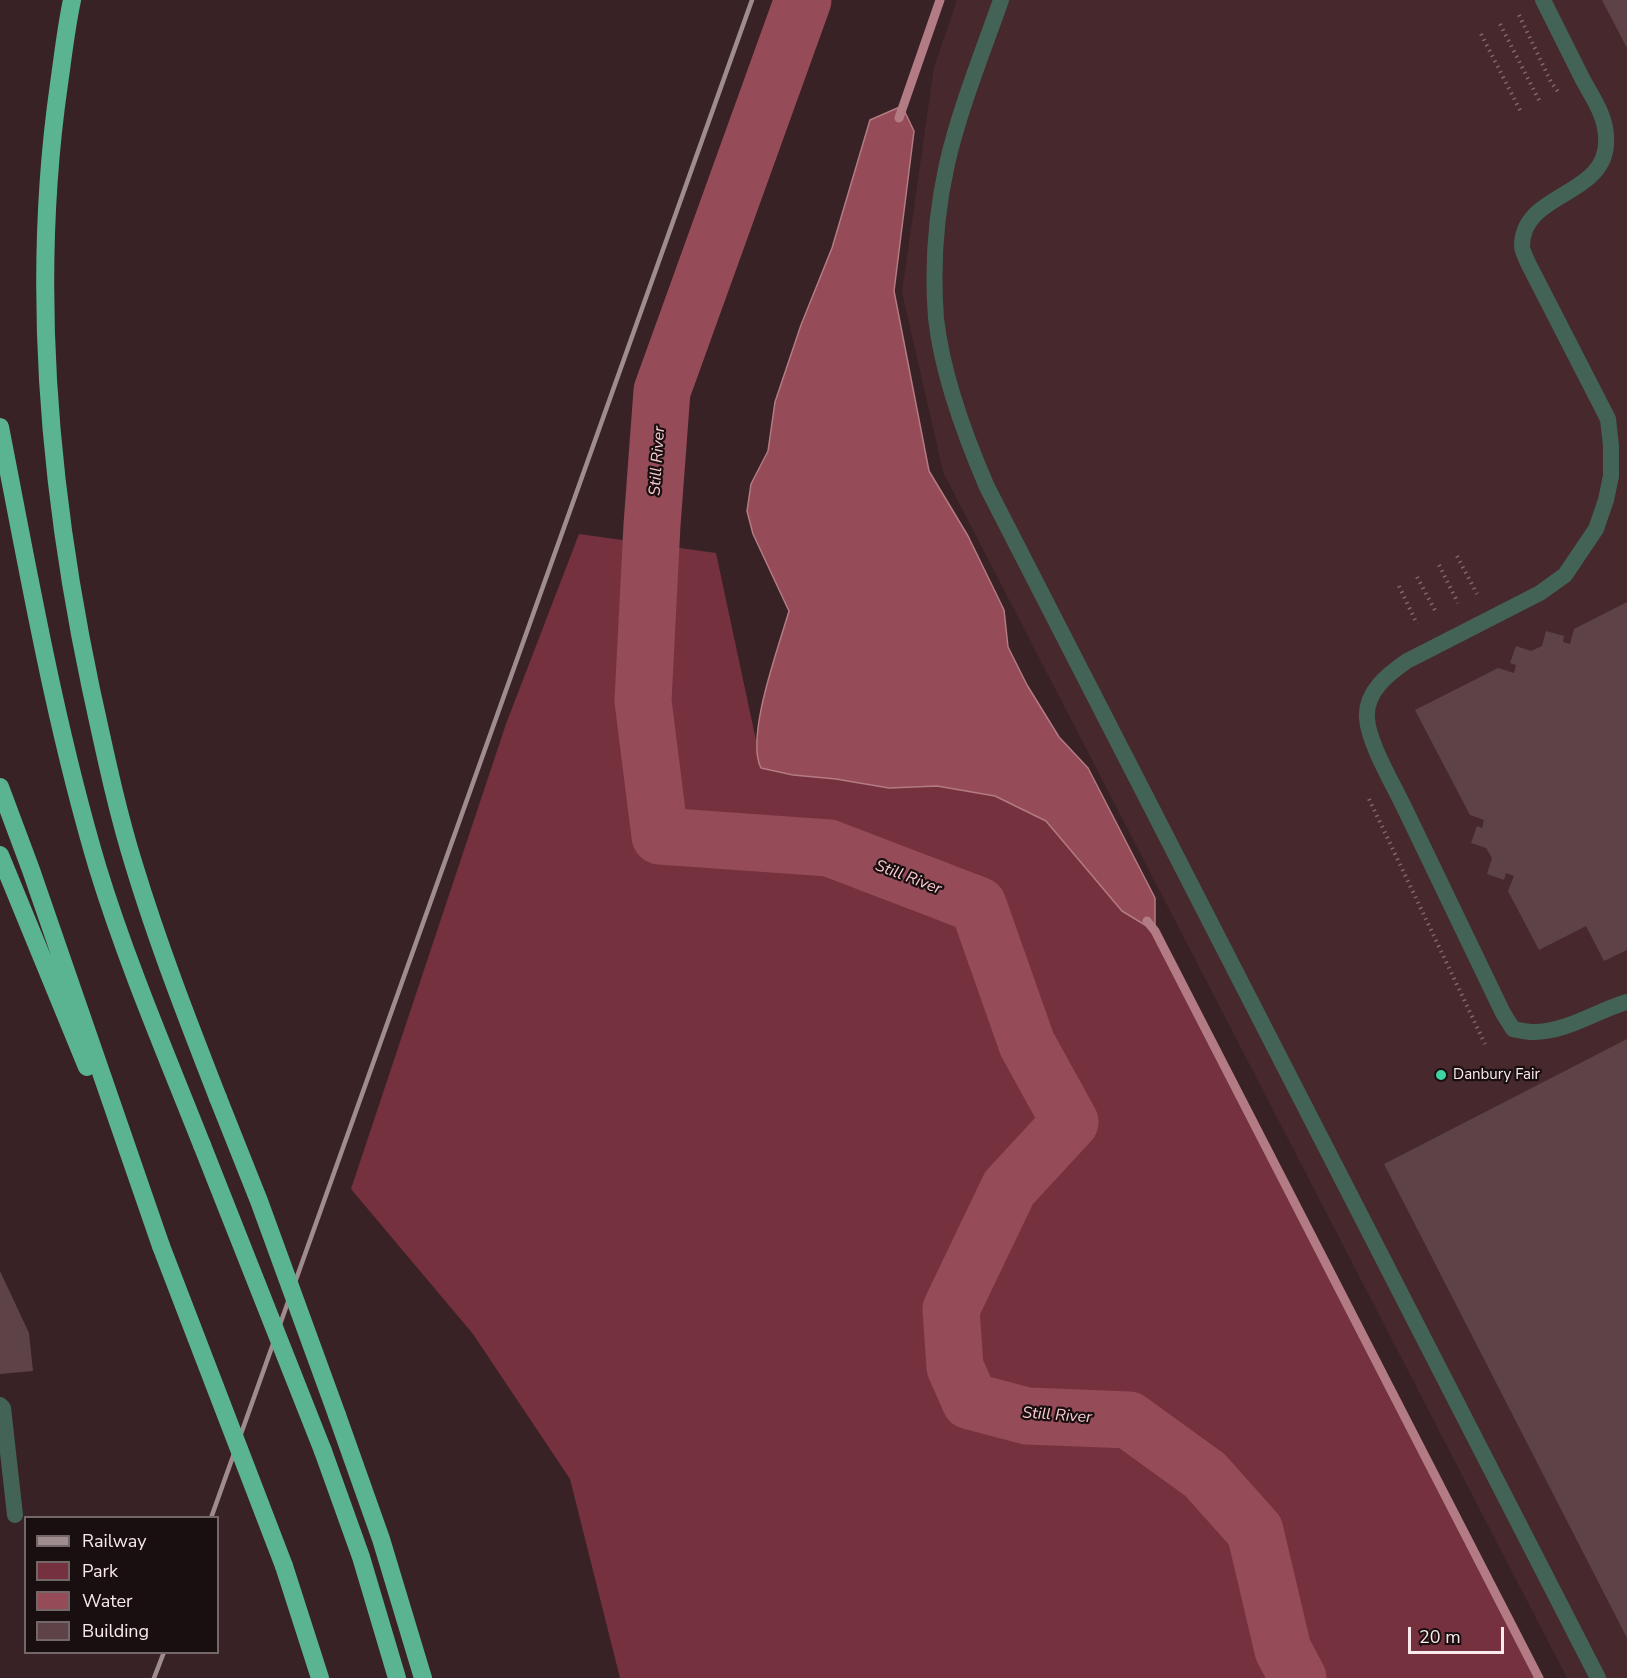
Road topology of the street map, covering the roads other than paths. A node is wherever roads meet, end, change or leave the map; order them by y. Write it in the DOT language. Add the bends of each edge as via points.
graph roads {
  1 [pos="72,0"];
  2 [pos="1001,0"];
  3 [pos="1543,0"];
  4 [pos="0,427"];
  5 [pos="0,787"];
  6 [pos="0,855"];
  7 [pos="1627,1002"];
  8 [pos="161,1246"];
  9 [pos="0,1405"];
  10 [pos="15,1515"];
  11 [pos="320,1678"];
  12 [pos="397,1678"];
  13 [pos="423,1678"];
  14 [pos="1598,1678"];
  1 -- 13 [label="highway, bridge" via="54,117 45,219 44,321 62,529 81,641 133,863 168,968 337,1414 381,1539"];
  2 -- 14 [label="lane" via="947,164 935,260 937,320 946,368 972,454"];
  3 -- 7 [label="lane" via="1602,114 1607,138 1604,158 1593,175 1537,212 1527,227 1522,246 1527,263 1608,419 1611,476 1606,500 1596,530 1565,575 1407,661 1389,674 1370,699 1366,717 1394,786 1514,1029 1547,1031"];
  4 -- 12 [label="highway, bridge" via="44,646 98,870 136,980 322,1451 361,1557"];
  5 -- 8 [label="highway"];
  6 -- 8 [label="highway"];
  8 -- 11 [label="highway, bridge" via="284,1566"];
  9 -- 10 [label="lane"];
}
